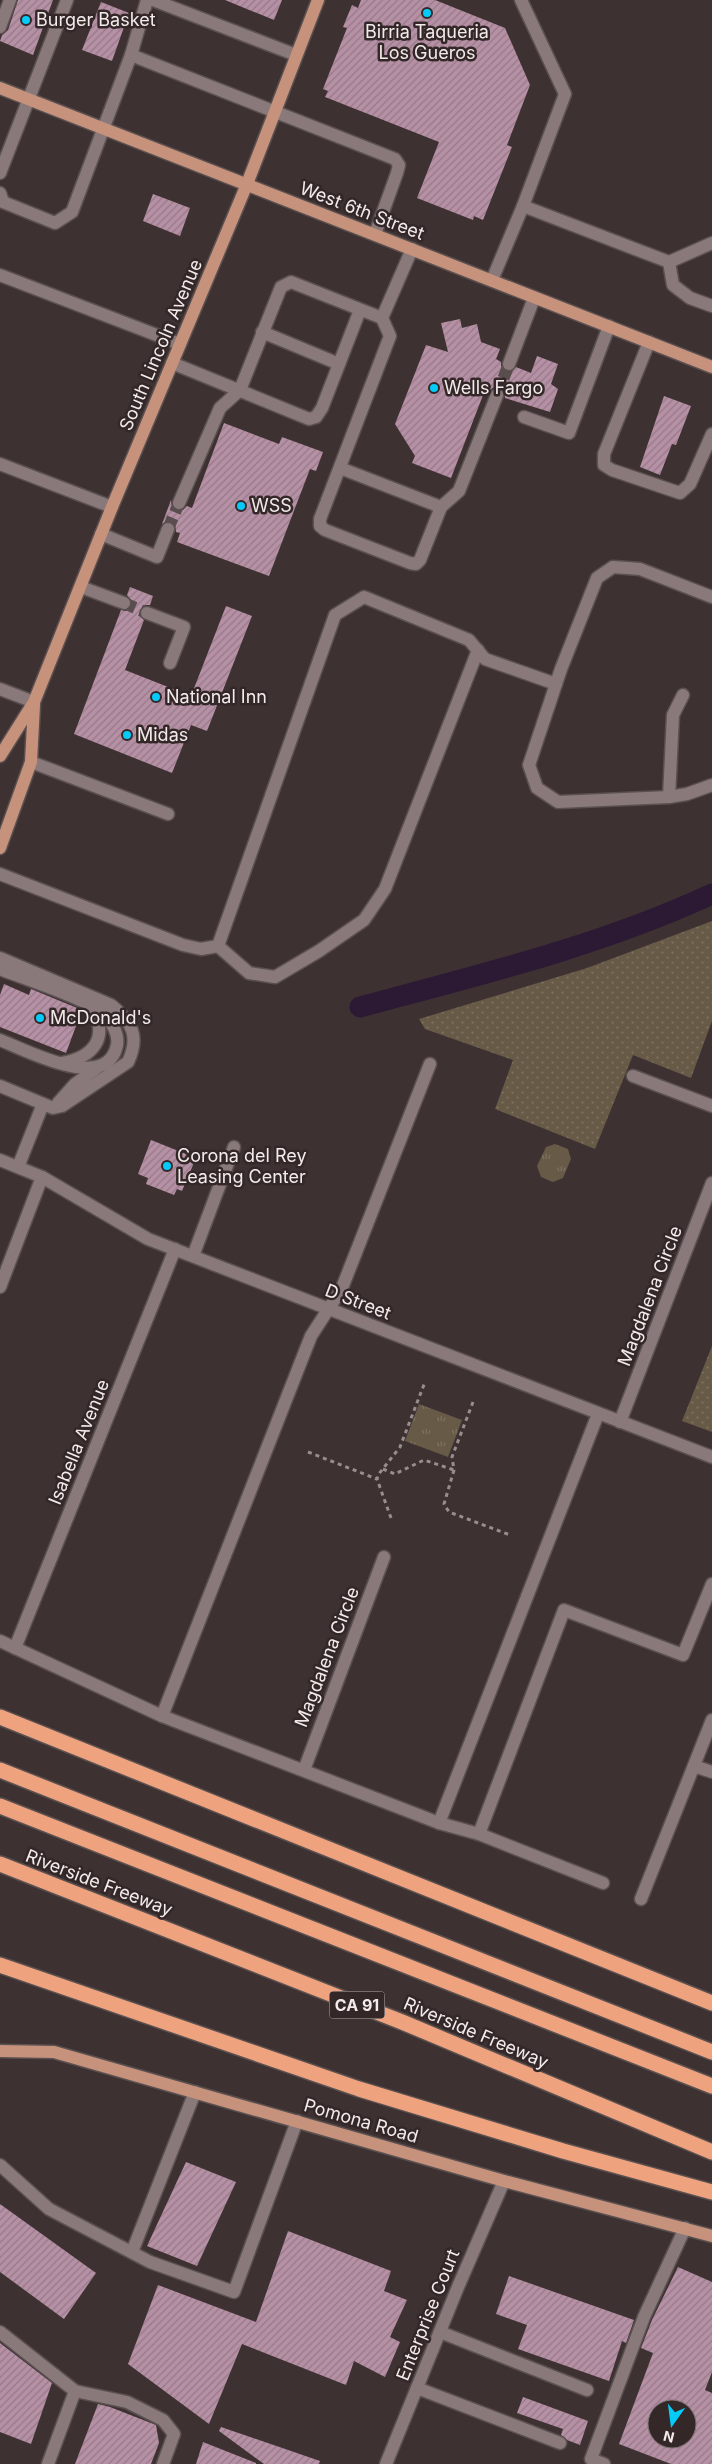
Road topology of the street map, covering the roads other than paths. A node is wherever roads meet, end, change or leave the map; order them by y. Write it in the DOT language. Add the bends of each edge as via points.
graph roads {
  1 [pos="10,0"];
  2 [pos="67,0"];
  3 [pos="147,0"];
  4 [pos="154,0"];
  5 [pos="318,0"];
  6 [pos="520,0"];
  7 [pos="0,27"];
  8 [pos="131,55"];
  9 [pos="296,55"];
  10 [pos="0,88"];
  11 [pos="29,98"];
  12 [pos="274,112"];
  13 [pos="104,128"];
  14 [pos="0,174"];
  15 [pos="247,184"];
  16 [pos="0,192"];
  17 [pos="522,206"];
  18 [pos="375,234"];
  19 [pos="712,243"];
  20 [pos="412,249"];
  21 [pos="669,262"];
  22 [pos="0,275"];
  23 [pos="492,280"];
  24 [pos="534,298"];
  25 [pos="712,306"];
  26 [pos="360,310"];
  27 [pos="382,318"];
  28 [pos="609,326"];
  29 [pos="262,332"];
  30 [pos="649,342"];
  31 [pos="180,344"];
  32 [pos="172,363"];
  33 [pos="339,364"];
  34 [pos="509,364"];
  35 [pos="712,366"];
  36 [pos="240,390"];
  37 [pos="496,394"];
  38 [pos="524,417"];
  39 [pos="712,434"];
  40 [pos="0,464"];
  41 [pos="340,468"];
  42 [pos="179,503"];
  43 [pos="112,507"];
  44 [pos="441,507"];
  45 [pos="168,529"];
  46 [pos="101,534"];
  47 [pos="81,587"];
  48 [pos="712,597"];
  49 [pos="124,603"];
  50 [pos="147,613"];
  51 [pos="478,650"];
  52 [pos="170,663"];
  53 [pos="556,684"];
  54 [pos="0,689"];
  55 [pos="683,695"];
  56 [pos="34,702"];
  57 [pos="0,756"];
  58 [pos="31,762"];
  59 [pos="712,785"];
  60 [pos="668,797"];
  61 [pos="168,814"];
  62 [pos="0,848"];
  63 [pos="0,874"];
  64 [pos="218,946"];
  65 [pos="0,958"];
  66 [pos="0,969"];
  67 [pos="89,1004"];
  68 [pos="0,1040"];
  69 [pos="60,1063"];
  70 [pos="430,1064"];
  71 [pos="100,1066"];
  72 [pos="633,1076"];
  73 [pos="0,1086"];
  74 [pos="48,1106"];
  75 [pos="712,1106"];
  76 [pos="234,1147"];
  77 [pos="0,1160"];
  78 [pos="18,1168"];
  79 [pos="42,1177"];
  80 [pos="712,1183"];
  81 [pos="175,1249"];
  82 [pos="193,1256"];
  83 [pos="0,1287"];
  84 [pos="329,1309"];
  85 [pos="598,1414"];
  86 [pos="620,1422"];
  87 [pos="712,1457"];
  88 [pos="384,1557"];
  89 [pos="712,1584"];
  90 [pos="0,1641"];
  91 [pos="15,1648"];
  92 [pos="162,1716"];
  93 [pos="0,1717"];
  94 [pos="712,1720"];
  95 [pos="694,1766"];
  96 [pos="0,1770"];
  97 [pos="304,1770"];
  98 [pos="712,1772"];
  99 [pos="0,1806"];
  100 [pos="440,1823"];
  101 [pos="479,1834"];
  102 [pos="0,1864"];
  103 [pos="603,1883"];
  104 [pos="641,1899"];
  105 [pos="0,1965"];
  106 [pos="712,2003"];
  107 [pos="0,2052"];
  108 [pos="712,2052"];
  109 [pos="712,2086"];
  110 [pos="195,2092"];
  111 [pos="297,2121"];
  112 [pos="712,2152"];
  113 [pos="0,2165"];
  114 [pos="504,2181"];
  115 [pos="712,2192"];
  116 [pos="684,2228"];
  117 [pos="712,2236"];
  118 [pos="132,2252"];
  119 [pos="0,2332"];
  120 [pos="440,2332"];
  121 [pos="417,2388"];
  122 [pos="587,2390"];
  123 [pos="75,2391"];
  124 [pos="560,2443"];
  125 [pos="48,2464"];
  126 [pos="163,2464"];
  127 [pos="386,2464"];
  128 [pos="604,2464"];
  1 -- 7 [label="street"];
  2 -- 11 [label="street"];
  3 -- 8 [label="street"];
  4 -- 9 [label="street"];
  5 -- 9 [label="main road, South Lincoln Avenue"];
  6 -- 17 [label="street" via="565,94"];
  8 -- 12 [label="street"];
  8 -- 13 [label="street"];
  9 -- 12 [label="main road, South Lincoln Avenue"];
  10 -- 11 [label="main road, West 6th Street"];
  11 -- 13 [label="main road, West 6th Street"];
  11 -- 14 [label="street"];
  12 -- 15 [label="main road, South Lincoln Avenue"];
  12 -- 18 [label="street" via="395,159 399,165 397,173"];
  13 -- 15 [label="main road, West 6th Street"];
  13 -- 16 [label="street" via="72,212 55,223 3,202"];
  15 -- 18 [label="main road, West 6th Street"];
  15 -- 31 [label="main road, South Lincoln Avenue"];
  17 -- 21 [label="street"];
  17 -- 23 [label="street"];
  18 -- 20 [label="main road, West 6th Street"];
  19 -- 21 [label="street"];
  20 -- 23 [label="main road, West 6th Street"];
  20 -- 27 [label="street"];
  21 -- 25 [label="street" via="673,284 690,298"];
  22 -- 31 [label="street"];
  23 -- 24 [label="main road, West 6th Street"];
  24 -- 28 [label="main road, West 6th Street"];
  24 -- 34 [label="street"];
  26 -- 27 [label="street"];
  26 -- 29 [label="street" via="291,282 285,283"];
  26 -- 33 [label="street"];
  27 -- 41 [label="street" via="390,336 388,345"];
  28 -- 30 [label="main road, West 6th Street"];
  28 -- 38 [label="street" via="568,433"];
  29 -- 33 [label="street"];
  29 -- 36 [label="street"];
  30 -- 35 [label="main road, West 6th Street"];
  30 -- 39 [label="street" via="604,454 604,465 680,493 690,484"];
  31 -- 32 [label="main road, South Lincoln Avenue"];
  32 -- 36 [label="street"];
  32 -- 43 [label="main road, South Lincoln Avenue"];
  33 -- 36 [label="street" via="322,408 316,417 309,419"];
  36 -- 42 [label="street" via="220,408"];
  37 -- 44 [label="street" via="459,491"];
  40 -- 43 [label="street"];
  41 -- 44 [label="street"];
  41 -- 44 [label="street" via="320,526 410,564 420,560"];
  43 -- 46 [label="main road, South Lincoln Avenue"];
  45 -- 46 [label="street" via="157,557"];
  46 -- 47 [label="main road, South Lincoln Avenue"];
  47 -- 49 [label="street"];
  47 -- 56 [label="main road, South Lincoln Avenue"];
  48 -- 53 [label="street" via="640,569 613,567 597,578"];
  50 -- 52 [label="street" via="184,627"];
  51 -- 53 [label="street" via="485,659"];
  51 -- 64 [label="street" via="385,889 364,920 319,952 275,977 249,973"];
  51 -- 64 [label="street" via="468,640 364,597 335,615"];
  53 -- 60 [label="street" via="529,765 537,788 558,802"];
  54 -- 56 [label="street"];
  55 -- 60 [label="street" via="673,714"];
  56 -- 57 [label="main road, South Lincoln Avenue"];
  56 -- 58 [label="main road, South Lincoln Avenue"];
  58 -- 61 [label="street"];
  58 -- 62 [label="main road, South Lincoln Avenue"];
  59 -- 60 [label="street"];
  63 -- 64 [label="street" via="183,945 201,949"];
  65 -- 74 [label="street" via="111,1004 132,1026 133,1051 128,1062 62,1106"];
  66 -- 67 [label="street"];
  67 -- 69 [label="street" via="99,1020 94,1046 86,1056"];
  67 -- 71 [label="street" via="108,1020 118,1041 110,1060"];
  68 -- 69 [label="street"];
  69 -- 71 [label="street" via="74,1068"];
  70 -- 84 [label="street" via="342,1288"];
  71 -- 74 [label="street"];
  72 -- 75 [label="street"];
  73 -- 74 [label="street"];
  74 -- 78 [label="street"];
  76 -- 82 [label="street"];
  77 -- 78 [label="street, D Street"];
  78 -- 79 [label="street, D Street"];
  79 -- 81 [label="street, D Street" via="148,1239"];
  79 -- 83 [label="street"];
  80 -- 86 [label="street, Magdalena Circle"];
  81 -- 82 [label="street, D Street"];
  81 -- 91 [label="street, Isabella Avenue"];
  82 -- 84 [label="street, D Street"];
  84 -- 85 [label="street, D Street"];
  84 -- 92 [label="street" via="310,1336"];
  85 -- 86 [label="street, D Street"];
  85 -- 100 [label="street"];
  86 -- 87 [label="street, D Street"];
  88 -- 97 [label="street, Magdalena Circle"];
  89 -- 101 [label="street" via="683,1655 564,1610"];
  90 -- 91 [label="street"];
  91 -- 92 [label="street"];
  92 -- 97 [label="street"];
  93 -- 106 [label="highway"];
  94 -- 95 [label="street"];
  95 -- 98 [label="street"];
  95 -- 104 [label="street"];
  96 -- 108 [label="highway"];
  97 -- 100 [label="street"];
  99 -- 109 [label="highway"];
  100 -- 101 [label="street"];
  101 -- 103 [label="street"];
  102 -- 112 [label="highway, Riverside Freeway / CA 91" via="402,2022"];
  105 -- 115 [label="highway" via="359,2089"];
  107 -- 110 [label="main road, Pomona Road" via="54,2052"];
  110 -- 111 [label="main road, Pomona Road"];
  110 -- 118 [label="street"];
  111 -- 114 [label="main road, Pomona Road"];
  111 -- 118 [label="street" via="234,2292 150,2262"];
  113 -- 118 [label="street" via="49,2209"];
  114 -- 116 [label="main road, Pomona Road"];
  114 -- 120 [label="street, Enterprise Court"];
  116 -- 117 [label="main road, Pomona Road"];
  116 -- 128 [label="street" via="644,2317 591,2459"];
  119 -- 123 [label="street"];
  120 -- 121 [label="street, Enterprise Court"];
  120 -- 122 [label="street"];
  121 -- 124 [label="street"];
  121 -- 127 [label="street, Enterprise Court"];
  123 -- 125 [label="street"];
  123 -- 126 [label="street" via="127,2402 163,2420 174,2434"];
}
